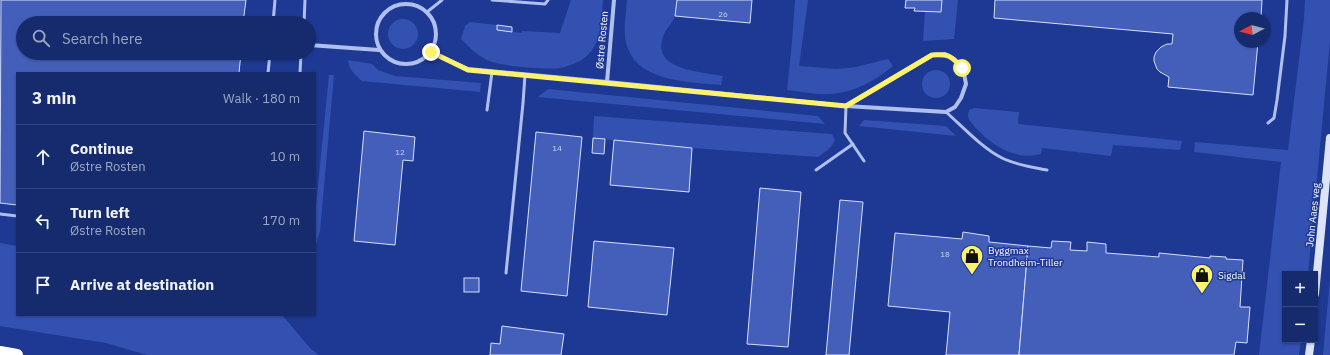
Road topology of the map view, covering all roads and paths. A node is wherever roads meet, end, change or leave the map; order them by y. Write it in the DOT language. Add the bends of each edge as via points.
graph roads {
  1 [pos="275,0"];
  2 [pos="305,0"];
  3 [pos="442,0"];
  4 [pos="492,0"];
  5 [pos="548,0"];
  6 [pos="614,0"];
  7 [pos="1286,0"];
  8 [pos="515,1"];
  9 [pos="427,12"];
  10 [pos="274,16"];
  11 [pos="304,16"];
  12 [pos="316,46"];
  13 [pos="379,50"];
  14 [pos="431,52"];
  15 [pos="269,60"];
  16 [pos="301,60"];
  17 [pos="268,72"];
  18 [pos="300,72"];
  19 [pos="492,72"];
  20 [pos="525,75"];
  21 [pos="606,82"];
  22 [pos="846,106"];
  23 [pos="487,110"];
  24 [pos="946,112"];
  25 [pos="1268,123"];
  26 [pos="1330,138"];
  27 [pos="853,144"];
  28 [pos="864,161"];
  29 [pos="816,170"];
  30 [pos="1047,170"];
  31 [pos="0,214"];
  32 [pos="16,216"];
  33 [pos="1317,271"];
  34 [pos="506,273"];
  35 [pos="1311,343"];
  36 [pos="0,352"];
  37 [pos="17,355"];
  38 [pos="1309,355"];
  1 -- 10 [label="lane"];
  2 -- 11 [label="lane"];
  3 -- 9 [label="lane"];
  4 -- 8 [label="lane"];
  5 -- 8 [label="lane" via="545,4"];
  6 -- 21 [label="street, Østre Rosten"];
  7 -- 25 [label="lane" via="1285,36 1277,100 1274,118"];
  9 -- 13 [label="street" via="414,4 400,4 387,10 378,21 375,36"];
  9 -- 14 [label="street" via="435,24 436,38"];
  12 -- 13 [label="street"];
  13 -- 14 [label="street" via="390,60 404,65 420,62"];
  14 -- 19 [label="street, Østre Rosten" via="468,70"];
  15 -- 17 [label="lane"];
  16 -- 18 [label="lane"];
  19 -- 20 [label="street, Østre Rosten"];
  19 -- 23 [label="lane"];
  20 -- 21 [label="street, Østre Rosten"];
  20 -- 34 [label="lane"];
  21 -- 22 [label="street, Østre Rosten"];
  22 -- 24 [label="street, Østre Rosten"];
  22 -- 24 [label="street" via="932,55 945,54 962,68 966,84 955,107"];
  22 -- 27 [label="lane" via="845,133"];
  24 -- 30 [label="lane" via="1002,158"];
  26 -- 33 [label="main road, John Aaes veg"];
  27 -- 28 [label="lane"];
  27 -- 29 [label="lane"];
  31 -- 32 [label="lane"];
  35 -- 38 [label="main road"];
  36 -- 37 [label="highway"];
}
